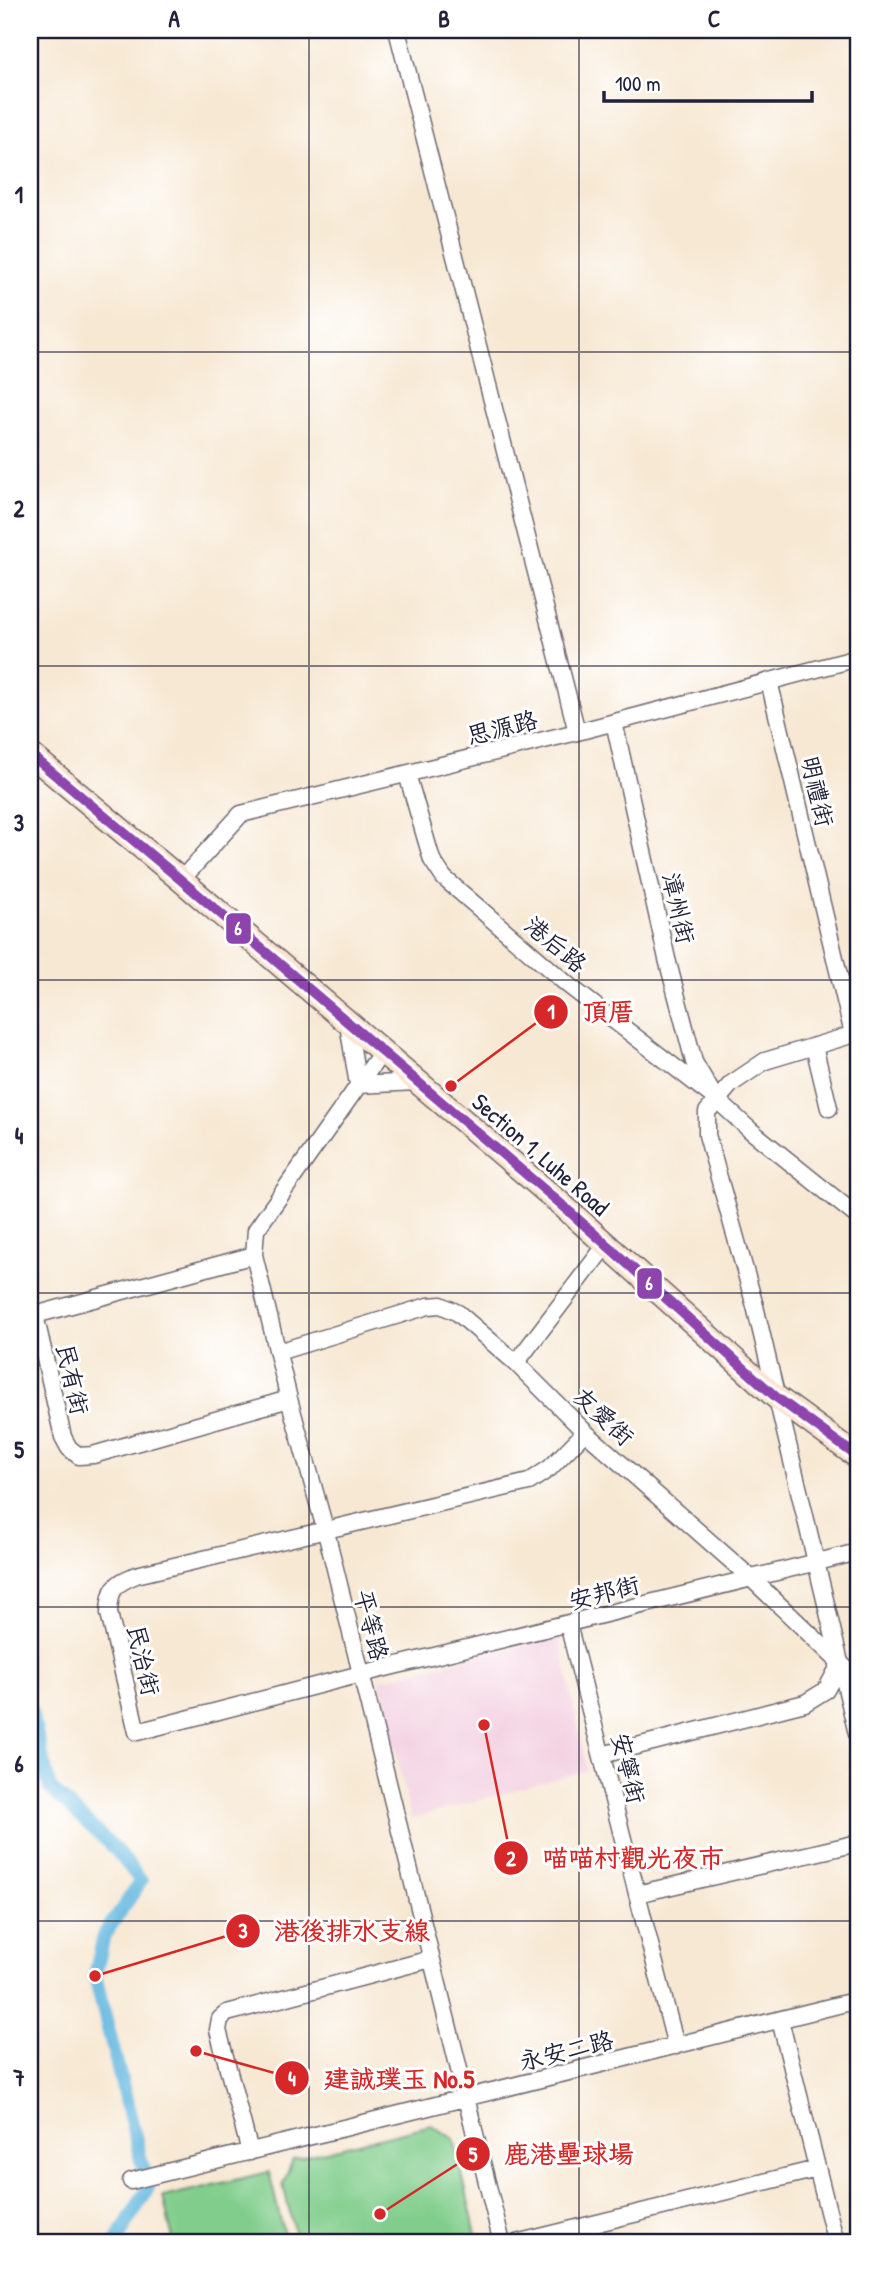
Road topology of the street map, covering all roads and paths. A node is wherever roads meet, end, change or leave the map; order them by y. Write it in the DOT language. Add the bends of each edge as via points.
graph roads {
  1 [pos="397,30"];
  2 [pos="858,659"];
  3 [pos="769,681"];
  4 [pos="614,722"];
  5 [pos="577,732"];
  6 [pos="30,754"];
  7 [pos="407,774"];
  8 [pos="181,880"];
  9 [pos="348,1024"];
  10 [pos="856,1033"];
  11 [pos="814,1046"];
  12 [pos="382,1052"];
  13 [pos="416,1082"];
  14 [pos="358,1085"];
  15 [pos="716,1099"];
  16 [pos="829,1108"];
  17 [pos="856,1210"];
  18 [pos="606,1245"];
  19 [pos="254,1255"];
  20 [pos="278,1352"];
  21 [pos="516,1363"];
  22 [pos="776,1397"];
  23 [pos="289,1399"];
  24 [pos="585,1432"];
  25 [pos="855,1447"];
  26 [pos="326,1532"];
  27 [pos="858,1552"];
  28 [pos="816,1563"];
  29 [pos="752,1579"];
  30 [pos="568,1624"];
  31 [pos="840,1664"];
  32 [pos="361,1674"];
  33 [pos="858,1680"];
  34 [pos="858,1738"];
  35 [pos="602,1755"];
  36 [pos="858,1843"];
  37 [pos="637,1894"];
  38 [pos="432,1959"];
  39 [pos="858,2000"];
  40 [pos="780,2020"];
  41 [pos="676,2046"];
  42 [pos="466,2098"];
  43 [pos="250,2152"];
  44 [pos="817,2169"];
  45 [pos="131,2181"];
  46 [pos="502,2243"];
  47 [pos="516,2243"];
  48 [pos="836,2243"];
  1 -- 5 [label="street"];
  2 -- 3 [label="street, 思源路"];
  3 -- 4 [label="street, 思源路"];
  3 -- 10 [label="street, 明禮街"];
  4 -- 5 [label="street, 思源路"];
  4 -- 15 [label="street, 漳州街" via="694,1062"];
  5 -- 7 [label="street, 思源路"];
  6 -- 8 [label="main road, Section 1, Luhe Road"];
  7 -- 8 [label="street, 思源路" via="241,814"];
  7 -- 15 [label="street, 港后路" via="432,860 444,878 568,985"];
  8 -- 9 [label="main road, Section 1, Luhe Road"];
  9 -- 12 [label="main road, Section 1, Luhe Road"];
  9 -- 14 [label="street"];
  10 -- 11 [label="street"];
  11 -- 15 [label="street" via="765,1062"];
  11 -- 16 [label="street"];
  12 -- 13 [label="main road, Section 1, Luhe Road"];
  12 -- 14 [label="street, 平等路"];
  13 -- 14 [label="street"];
  13 -- 18 [label="main road, Section 1, Luhe Road"];
  14 -- 19 [label="street, 平等路" via="256,1230"];
  15 -- 17 [label="street, 港后路"];
  15 -- 22 [label="street" via="707,1112 707,1135"];
  18 -- 21 [label="street"];
  18 -- 22 [label="main road, Section 1, Luhe Road"];
  19 -- 20 [label="street, 平等路"];
  19 -- 23 [label="street, 民有街" via="35,1315 63,1437 79,1456 93,1455"];
  20 -- 21 [label="street, 友愛街" via="442,1305 458,1313"];
  20 -- 23 [label="street, 平等路"];
  21 -- 24 [label="street, 友愛街"];
  22 -- 25 [label="main road, Section 1, Luhe Road"];
  22 -- 28 [label="street"];
  23 -- 26 [label="street, 平等路"];
  24 -- 26 [label="street" via="550,1468 529,1482"];
  24 -- 29 [label="street, 友愛街"];
  26 -- 32 [label="street, 平等路"];
  26 -- 32 [label="street, 民治街" via="136,1575 114,1587 110,1612 137,1732"];
  27 -- 28 [label="street, 安邦街"];
  28 -- 29 [label="street, 安邦街"];
  28 -- 31 [label="street"];
  29 -- 30 [label="street, 安邦街"];
  29 -- 31 [label="street, 友愛街"];
  30 -- 32 [label="street, 安邦街"];
  30 -- 35 [label="street, 安寧街"];
  31 -- 33 [label="street, 友愛街"];
  31 -- 34 [label="street"];
  31 -- 35 [label="street" via="826,1689 805,1703"];
  32 -- 38 [label="street, 平等路"];
  35 -- 37 [label="street, 安寧街"];
  36 -- 37 [label="street"];
  37 -- 41 [label="street, 安寧街"];
  38 -- 42 [label="street, 平等路"];
  38 -- 43 [label="street" via="227,2013 220,2019 218,2030"];
  39 -- 40 [label="street, 永安二路"];
  40 -- 41 [label="street, 永安二路"];
  40 -- 44 [label="street"];
  41 -- 42 [label="street, 永安二路"];
  42 -- 43 [label="street, 永安二路"];
  42 -- 46 [label="street, 平等路"];
  43 -- 45 [label="street, 永安二路"];
  44 -- 47 [label="street"];
  44 -- 48 [label="street"];
}
